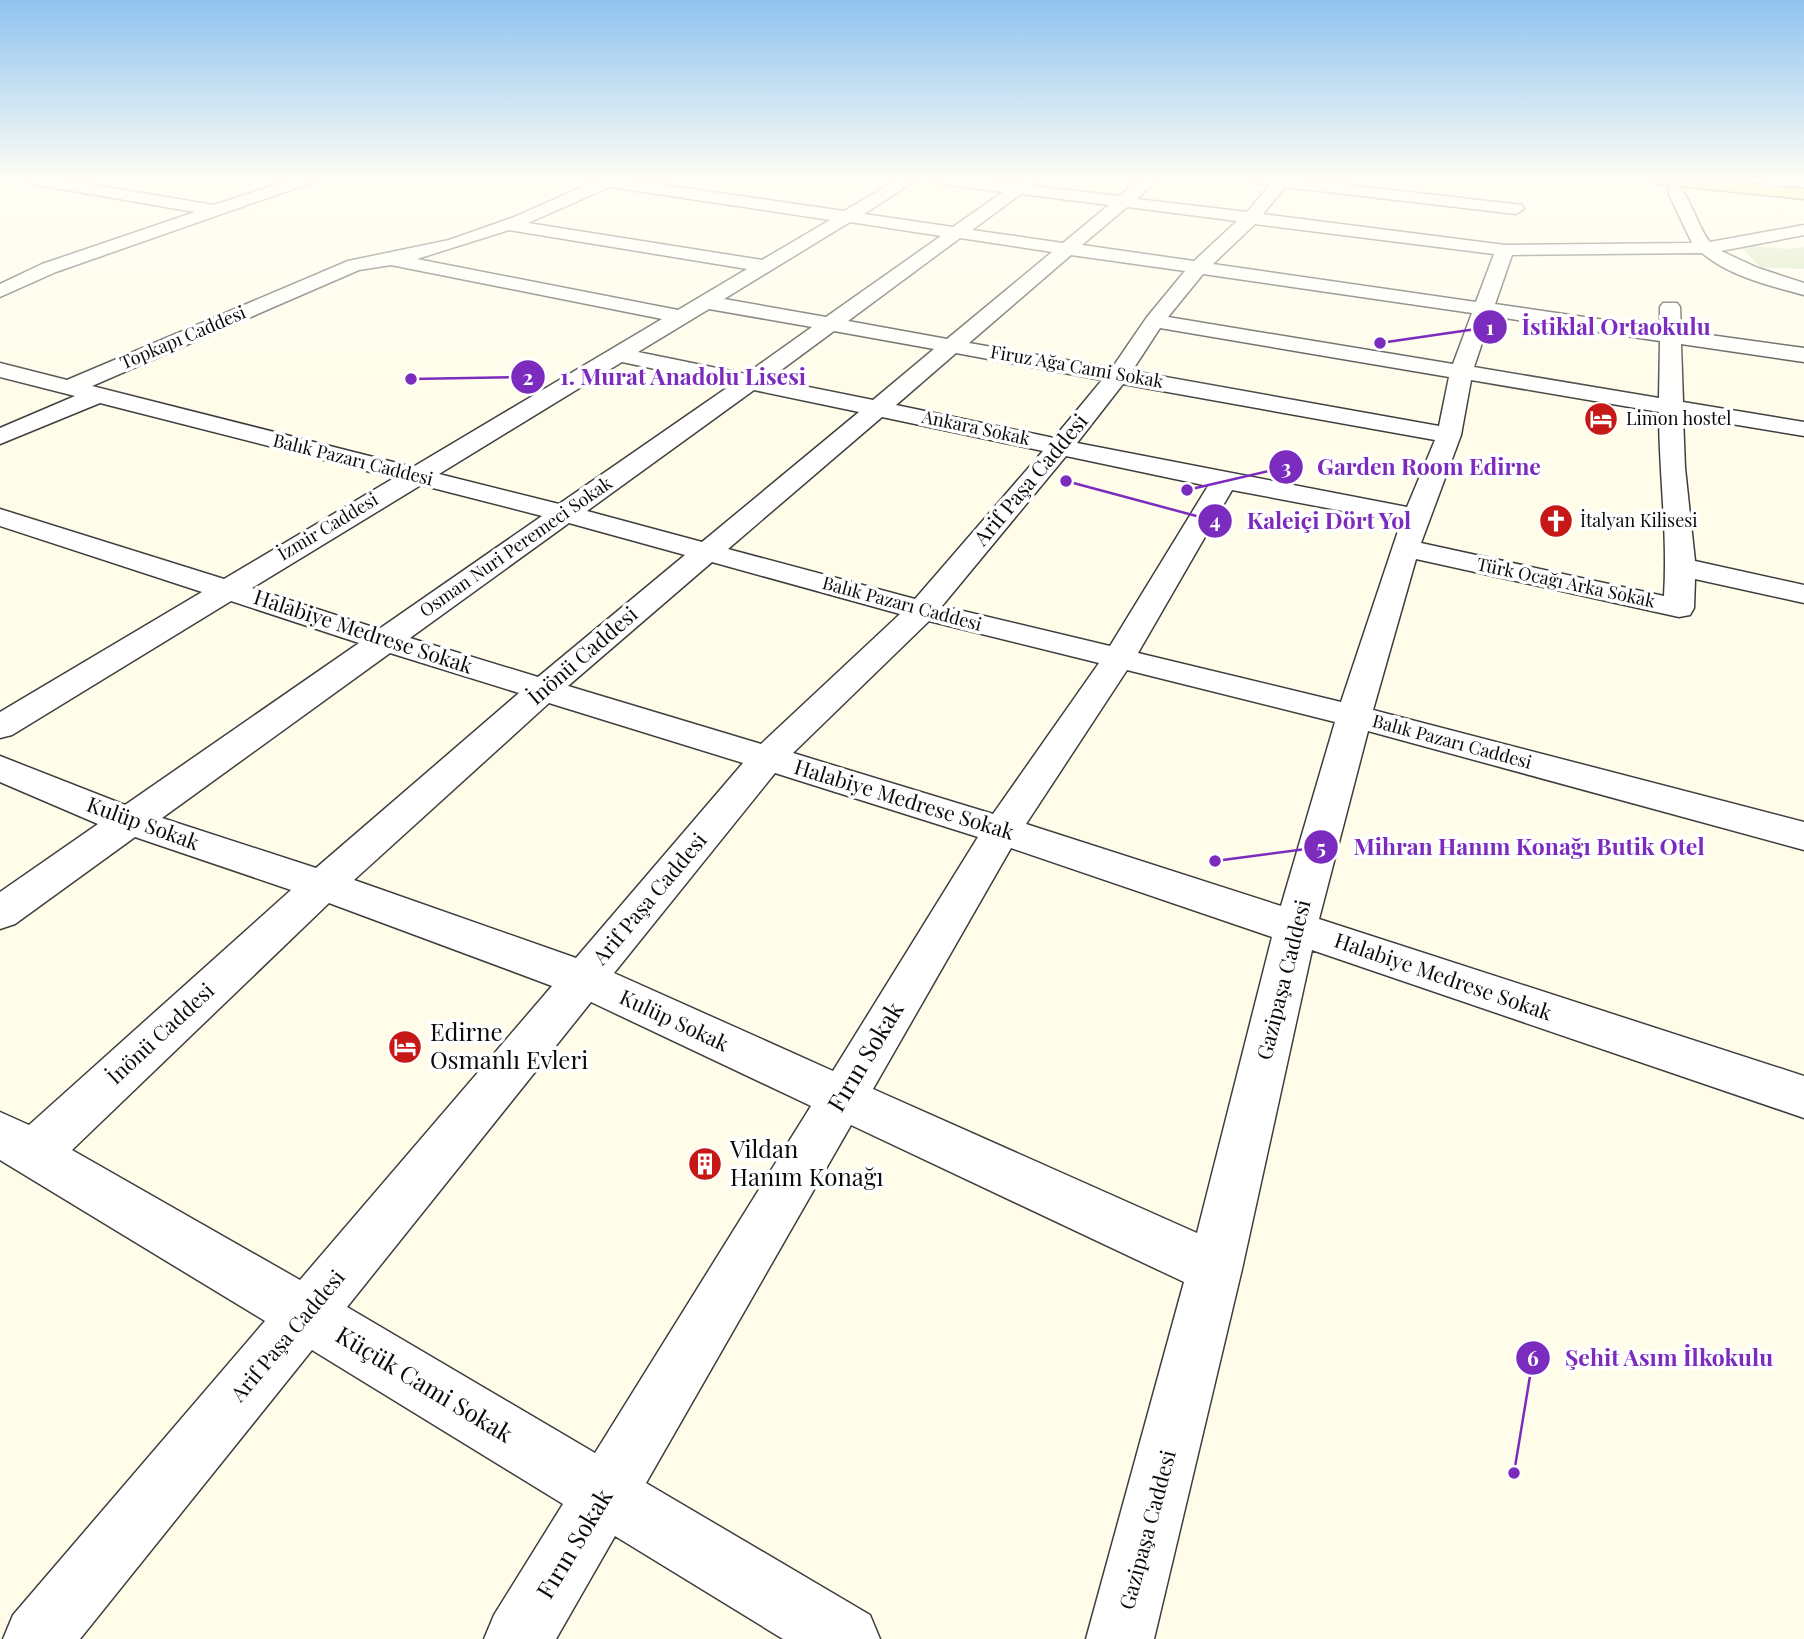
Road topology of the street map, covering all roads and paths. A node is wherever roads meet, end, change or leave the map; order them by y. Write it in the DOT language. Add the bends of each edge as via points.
graph roads {
  1 [pos="86,255"];
  2 [pos="412,255"];
  3 [pos="699,255"];
  4 [pos="782,255"];
  5 [pos="922,255"];
  6 [pos="1061,255"];
  7 [pos="1113,255"];
  8 [pos="1211,255"];
  9 [pos="1344,255"];
  10 [pos="1502,255"];
  11 [pos="1721,255"];
  12 [pos="398,260"];
  13 [pos="12,262"];
  14 [pos="764,266"];
  15 [pos="50,268"];
  16 [pos="1198,268"];
  17 [pos="1325,286"];
  18 [pos="1804,289"];
  19 [pos="0,291"];
  20 [pos="705,302"];
  21 [pos="1670,307"];
  22 [pos="1484,309"];
  23 [pos="681,317"];
  24 [pos="1154,321"];
  25 [pos="829,323"];
  26 [pos="1672,335"];
  27 [pos="954,345"];
  28 [pos="617,354"];
  29 [pos="1804,355"];
  30 [pos="0,370"];
  31 [pos="1461,372"];
  32 [pos="1118,375"];
  33 [pos="750,382"];
  34 [pos="68,388"];
  35 [pos="96,396"];
  36 [pos="1672,406"];
  37 [pos="877,407"];
  38 [pos="1804,429"];
  39 [pos="1449,435"];
  40 [pos="0,437"];
  41 [pos="1061,446"];
  42 [pos="415,475"];
  43 [pos="1224,481"];
  44 [pos="563,513"];
  45 [pos="0,517"];
  46 [pos="1411,533"];
  47 [pos="705,550"];
  48 [pos="1681,567"];
  49 [pos="227,589"];
  50 [pos="1804,594"];
  51 [pos="922,610"];
  52 [pos="385,641"];
  53 [pos="1119,658"];
  54 [pos="544,689"];
  55 [pos="1354,716"];
  56 [pos="0,727"];
  57 [pos="768,757"];
  58 [pos="0,768"];
  59 [pos="128,821"];
  60 [pos="1002,830"];
  61 [pos="1804,836"];
  62 [pos="323,885"];
  63 [pos="0,912"];
  64 [pos="1296,927"];
  65 [pos="584,979"];
  66 [pos="1804,1097"];
  67 [pos="841,1098"];
  68 [pos="17,1144"];
  69 [pos="1215,1269"];
  70 [pos="306,1314"];
  71 [pos="605,1494"];
  72 [pos="37,1639"];
  73 [pos="518,1639"];
  74 [pos="846,1639"];
  75 [pos="1119,1639"];
  1 -- 15 [label="street"];
  2 -- 12 [label="street, Topkapı Caddesi"];
  3 -- 14 [label="street"];
  4 -- 14 [label="street, İzmir Caddesi"];
  5 -- 25 [label="street, Osman Nuri Peremeci Sokak"];
  6 -- 27 [label="street, İnönü Caddesi"];
  7 -- 16 [label="street"];
  8 -- 16 [label="street, Arif Paşa Caddesi"];
  9 -- 17 [label="street"];
  10 -- 22 [label="street, Gazipaşa Caddesi"];
  11 -- 18 [label="street"];
  12 -- 23 [label="street"];
  12 -- 34 [label="street, Topkapı Caddesi" via="355,265"];
  13 -- 15 [label="street"];
  14 -- 20 [label="street, İzmir Caddesi"];
  15 -- 19 [label="street"];
  16 -- 17 [label="street"];
  16 -- 24 [label="street, Arif Paşa Caddesi"];
  17 -- 22 [label="street"];
  20 -- 23 [label="street, İzmir Caddesi"];
  20 -- 25 [label="street, Firuz Ağa Cami Sokak"];
  21 -- 26 [label="street, Türk Ocağı Arka Sokak"];
  22 -- 26 [label="street"];
  22 -- 31 [label="street, Gazipaşa Caddesi"];
  23 -- 28 [label="street, İzmir Caddesi"];
  24 -- 31 [label="street"];
  24 -- 32 [label="street, Arif Paşa Caddesi"];
  25 -- 27 [label="street, Firuz Ağa Cami Sokak"];
  25 -- 33 [label="street, Osman Nuri Peremeci Sokak"];
  26 -- 29 [label="street"];
  26 -- 36 [label="street, Türk Ocağı Arka Sokak"];
  27 -- 32 [label="street, Firuz Ağa Cami Sokak"];
  27 -- 37 [label="street, İnönü Caddesi"];
  28 -- 33 [label="street, Ankara Sokak"];
  28 -- 42 [label="street, İzmir Caddesi"];
  30 -- 34 [label="street, Balık Pazarı Caddesi"];
  31 -- 36 [label="street"];
  31 -- 39 [label="street, Gazipaşa Caddesi"];
  32 -- 39 [label="street, Firuz Ağa Cami Sokak"];
  32 -- 41 [label="street, Arif Paşa Caddesi"];
  33 -- 37 [label="street, Ankara Sokak"];
  33 -- 44 [label="street, Osman Nuri Peremeci Sokak"];
  34 -- 35 [label="street, Balık Pazarı Caddesi"];
  35 -- 40 [label="street"];
  35 -- 42 [label="street, Balık Pazarı Caddesi"];
  36 -- 38 [label="street"];
  36 -- 48 [label="street, Türk Ocağı Arka Sokak"];
  37 -- 41 [label="street, Ankara Sokak"];
  37 -- 47 [label="street, İnönü Caddesi"];
  39 -- 46 [label="street, Gazipaşa Caddesi"];
  41 -- 43 [label="street, Ankara Sokak"];
  41 -- 51 [label="street, Arif Paşa Caddesi"];
  42 -- 44 [label="street, Balık Pazarı Caddesi"];
  42 -- 49 [label="street, İzmir Caddesi"];
  43 -- 46 [label="street, Ankara Sokak"];
  43 -- 53 [label="street, Fırın Sokak"];
  44 -- 47 [label="street, Balık Pazarı Caddesi"];
  44 -- 52 [label="street, Osman Nuri Peremeci Sokak"];
  45 -- 49 [label="street, Halabiye Medrese Sokak"];
  46 -- 48 [label="street, Türk Ocağı Arka Sokak" via="1679,607"];
  46 -- 55 [label="street, Gazipaşa Caddesi"];
  47 -- 51 [label="street, Balık Pazarı Caddesi"];
  47 -- 54 [label="street, İnönü Caddesi"];
  48 -- 50 [label="street"];
  49 -- 52 [label="street, Halabiye Medrese Sokak"];
  49 -- 56 [label="street, İzmir Caddesi"];
  51 -- 53 [label="street, Balık Pazarı Caddesi"];
  51 -- 57 [label="street, Arif Paşa Caddesi"];
  52 -- 54 [label="street, Halabiye Medrese Sokak"];
  52 -- 59 [label="street, Osman Nuri Peremeci Sokak"];
  53 -- 55 [label="street, Balık Pazarı Caddesi"];
  53 -- 60 [label="street, Fırın Sokak"];
  54 -- 57 [label="street, Halabiye Medrese Sokak"];
  54 -- 62 [label="street, İnönü Caddesi"];
  55 -- 61 [label="street, Balık Pazarı Caddesi"];
  55 -- 64 [label="street, Gazipaşa Caddesi"];
  57 -- 60 [label="street, Halabiye Medrese Sokak"];
  57 -- 65 [label="street, Arif Paşa Caddesi"];
  58 -- 59 [label="street, Kulüp Sokak"];
  59 -- 62 [label="street, Kulüp Sokak"];
  59 -- 63 [label="street, Osman Nuri Peremeci Sokak"];
  60 -- 64 [label="street, Halabiye Medrese Sokak"];
  60 -- 67 [label="street, Fırın Sokak"];
  62 -- 65 [label="street, Kulüp Sokak"];
  62 -- 68 [label="street, İnönü Caddesi"];
  64 -- 66 [label="street, Halabiye Medrese Sokak"];
  64 -- 69 [label="street, Gazipaşa Caddesi"];
  65 -- 67 [label="street, Kulüp Sokak"];
  65 -- 70 [label="street, Arif Paşa Caddesi"];
  67 -- 69 [label="street, Kulüp Sokak"];
  67 -- 71 [label="street, Fırın Sokak"];
  68 -- 70 [label="street, Küçük Cami Sokak"];
  69 -- 75 [label="street, Gazipaşa Caddesi"];
  70 -- 71 [label="street, Küçük Cami Sokak"];
  70 -- 72 [label="street, Arif Paşa Caddesi"];
  71 -- 73 [label="street, Fırın Sokak"];
  71 -- 74 [label="street, Küçük Cami Sokak"];
}
